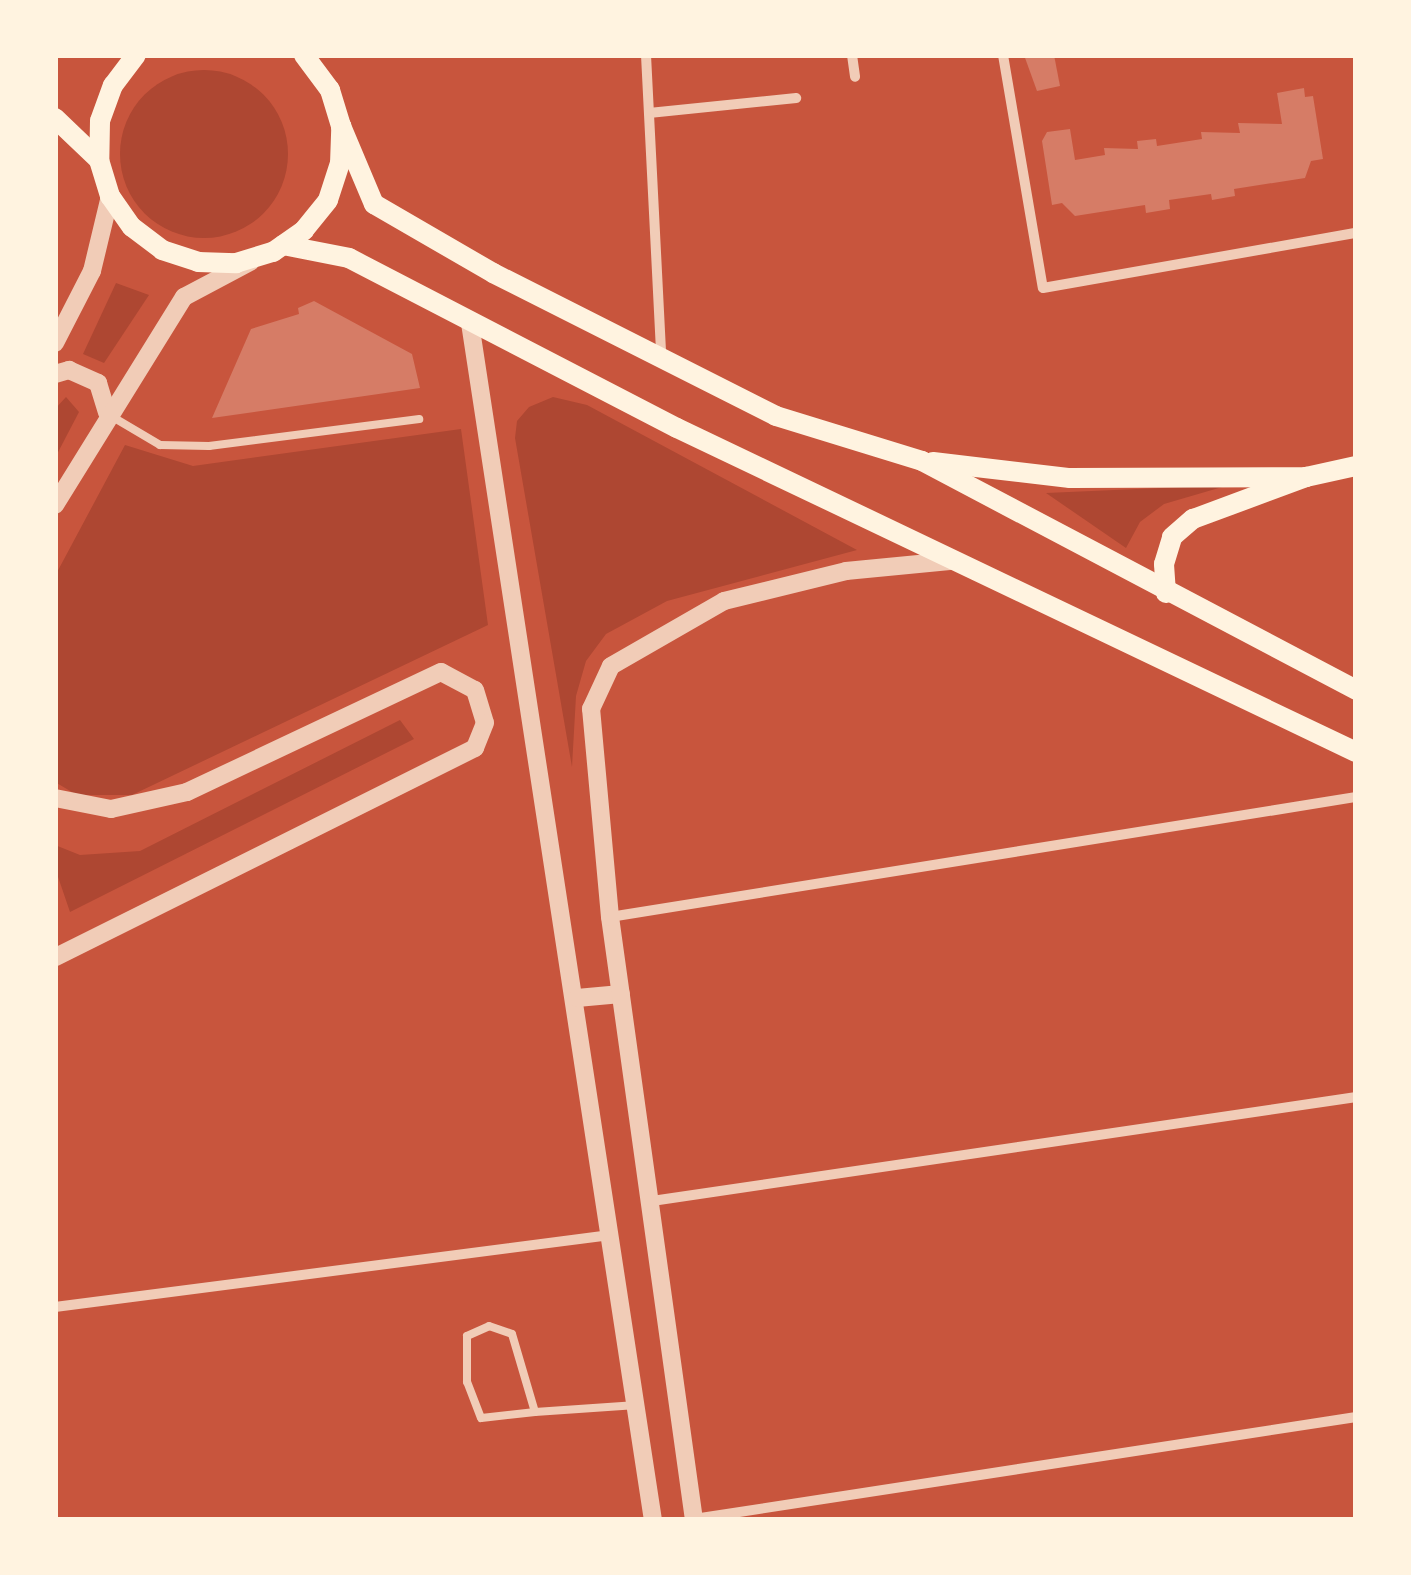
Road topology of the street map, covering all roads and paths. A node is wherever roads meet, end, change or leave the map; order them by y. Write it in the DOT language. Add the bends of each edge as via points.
graph roads {
  1 [pos="136,55"];
  2 [pos="304,55"];
  3 [pos="322,55"];
  4 [pos="646,55"];
  5 [pos="852,55"];
  6 [pos="1003,55"];
  7 [pos="856,77"];
  8 [pos="330,90"];
  9 [pos="796,98"];
  10 [pos="649,113"];
  11 [pos="55,118"];
  12 [pos="341,126"];
  13 [pos="99,160"];
  14 [pos="110,196"];
  15 [pos="1356,233"];
  16 [pos="274,250"];
  17 [pos="470,323"];
  18 [pos="55,343"];
  19 [pos="661,362"];
  20 [pos="55,374"];
  21 [pos="107,413"];
  22 [pos="419,419"];
  23 [pos="922,460"];
  24 [pos="1356,466"];
  25 [pos="1306,476"];
  26 [pos="55,505"];
  27 [pos="950,560"];
  28 [pos="1166,593"];
  29 [pos="1356,690"];
  30 [pos="1356,752"];
  31 [pos="1356,796"];
  32 [pos="55,798"];
  33 [pos="610,917"];
  34 [pos="55,957"];
  35 [pos="621,994"];
  36 [pos="577,998"];
  37 [pos="1356,1097"];
  38 [pos="652,1201"];
  39 [pos="612,1235"];
  40 [pos="55,1307"];
  41 [pos="636,1405"];
  42 [pos="535,1412"];
  43 [pos="1356,1417"];
  44 [pos="694,1519"];
  45 [pos="652,1520"];
  1 -- 13 [label="main road" via="113,86 100,122"];
  2 -- 8 [label="main road"];
  3 -- 8 [label="main road"];
  4 -- 10 [label="street"];
  5 -- 7 [label="street"];
  6 -- 15 [label="street" via="1043,288"];
  8 -- 12 [label="main road"];
  9 -- 10 [label="street"];
  10 -- 19 [label="street"];
  11 -- 13 [label="main road"];
  12 -- 16 [label="main road" via="340,164 328,200"];
  12 -- 19 [label="main road" via="374,204"];
  13 -- 14 [label="main road"];
  14 -- 16 [label="main road" via="132,227 162,250 198,262"];
  14 -- 18 [label="street" via="92,271"];
  16 -- 17 [label="main road" via="349,258"];
  16 -- 21 [label="street" via="184,297"];
  17 -- 27 [label="main road"];
  17 -- 36 [label="street"];
  19 -- 23 [label="main road" via="776,416"];
  20 -- 21 [label="street" via="70,370 98,383"];
  21 -- 22 [label="lane" via="160,445 193,446"];
  21 -- 26 [label="street"];
  23 -- 25 [label="main road" via="1070,478"];
  23 -- 28 [label="main road"];
  24 -- 25 [label="main road"];
  25 -- 28 [label="main road" via="1194,519 1172,537 1164,564"];
  27 -- 30 [label="main road"];
  27 -- 33 [label="street" via="846,570 724,601 610,666 591,710"];
  28 -- 29 [label="main road"];
  31 -- 33 [label="street"];
  32 -- 34 [label="street" via="111,809 187,792 441,672 475,690 485,723 475,748"];
  33 -- 35 [label="street"];
  35 -- 36 [label="street"];
  35 -- 38 [label="street"];
  36 -- 39 [label="street"];
  37 -- 38 [label="street"];
  38 -- 44 [label="street"];
  39 -- 40 [label="street"];
  39 -- 41 [label="street"];
  41 -- 42 [label="lane"];
  41 -- 45 [label="street"];
  42 -- 42 [label="lane" via="512,1334 489,1326 466,1336 466,1382 481,1418"];
  43 -- 44 [label="street"];
}
